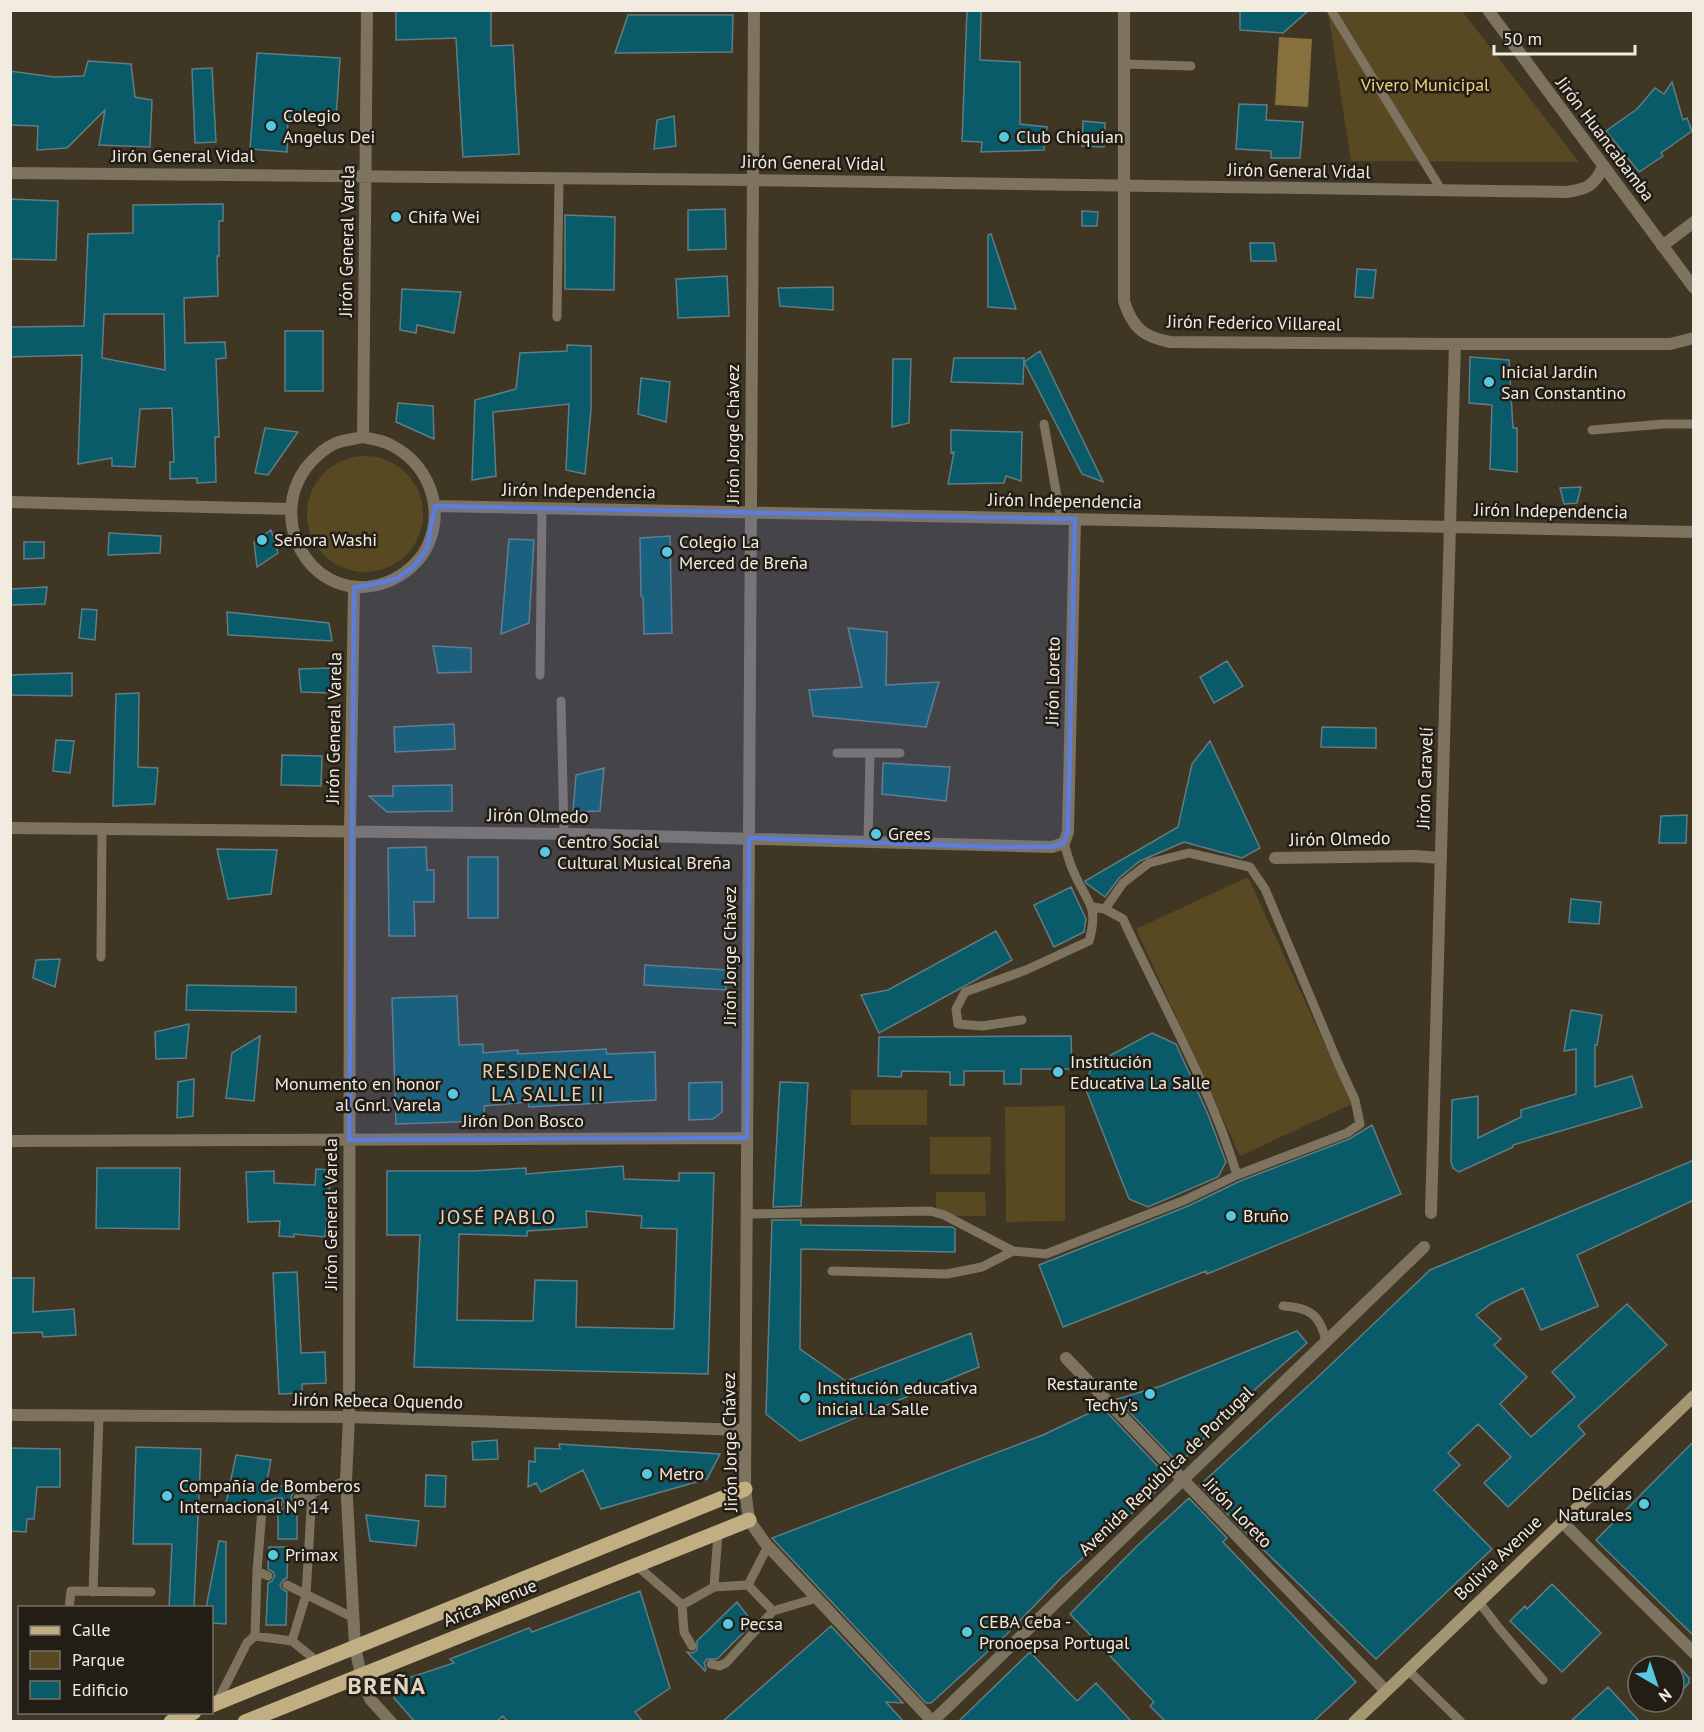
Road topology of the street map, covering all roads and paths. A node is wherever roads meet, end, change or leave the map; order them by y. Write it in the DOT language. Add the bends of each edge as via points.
graph roads {
  1 [pos="367,10"];
  2 [pos="754,10"];
  3 [pos="1124,10"];
  4 [pos="1331,10"];
  5 [pos="1488,10"];
  6 [pos="1125,64"];
  7 [pos="1191,66"];
  8 [pos="1603,167"];
  9 [pos="10,173"];
  10 [pos="366,176"];
  11 [pos="559,178"];
  12 [pos="753,180"];
  13 [pos="1123,187"];
  14 [pos="1442,191"];
  15 [pos="1694,222"];
  16 [pos="1662,246"];
  17 [pos="1694,288"];
  18 [pos="557,317"];
  19 [pos="1694,338"];
  20 [pos="1455,344"];
  21 [pos="1044,424"];
  22 [pos="1694,424"];
  23 [pos="1592,429"];
  24 [pos="363,437"];
  25 [pos="10,501"];
  26 [pos="435,506"];
  27 [pos="542,508"];
  28 [pos="290,509"];
  29 [pos="750,512"];
  30 [pos="1061,519"];
  31 [pos="1075,519"];
  32 [pos="1450,527"];
  33 [pos="1694,532"];
  34 [pos="354,588"];
  35 [pos="540,675"];
  36 [pos="561,701"];
  37 [pos="837,753"];
  38 [pos="870,753"];
  39 [pos="900,753"];
  40 [pos="10,828"];
  41 [pos="102,829"];
  42 [pos="350,831"];
  43 [pos="564,834"];
  44 [pos="749,838"];
  45 [pos="868,842"];
  46 [pos="1064,843"];
  47 [pos="1275,858"];
  48 [pos="1441,858"];
  49 [pos="1093,907"];
  50 [pos="1105,909"];
  51 [pos="101,957"];
  52 [pos="1022,1020"];
  53 [pos="747,1138"];
  54 [pos="349,1140"];
  55 [pos="10,1141"];
  56 [pos="1237,1175"];
  57 [pos="1431,1213"];
  58 [pos="747,1214"];
  59 [pos="1424,1247"];
  60 [pos="1012,1251"];
  61 [pos="832,1271"];
  62 [pos="1283,1306"];
  63 [pos="1326,1342"];
  64 [pos="1066,1358"];
  65 [pos="1694,1396"];
  66 [pos="10,1416"];
  67 [pos="99,1416"];
  68 [pos="349,1417"];
  69 [pos="746,1430"];
  70 [pos="346,1481"];
  71 [pos="1182,1481"];
  72 [pos="745,1489"];
  73 [pos="312,1492"];
  74 [pos="297,1498"];
  75 [pos="278,1504"];
  76 [pos="749,1520"];
  77 [pos="1562,1522"];
  78 [pos="718,1533"];
  79 [pos="768,1546"];
  80 [pos="636,1565"];
  81 [pos="257,1571"];
  82 [pos="268,1576"];
  83 [pos="287,1585"];
  84 [pos="748,1585"];
  85 [pos="714,1587"];
  86 [pos="93,1592"];
  87 [pos="151,1592"];
  88 [pos="306,1595"];
  89 [pos="817,1598"];
  90 [pos="1479,1602"];
  91 [pos="682,1605"];
  92 [pos="69,1606"];
  93 [pos="773,1611"];
  94 [pos="352,1617"];
  95 [pos="255,1636"];
  96 [pos="292,1641"];
  97 [pos="692,1646"];
  98 [pos="355,1647"];
  99 [pos="1694,1653"];
  100 [pos="318,1662"];
  101 [pos="711,1664"];
  102 [pos="1408,1670"];
  103 [pos="361,1675"];
  104 [pos="1543,1680"];
  105 [pos="1386,1691"];
  106 [pos="214,1704"];
  107 [pos="191,1714"];
  108 [pos="171,1722"];
  109 [pos="245,1722"];
  110 [pos="391,1722"];
  111 [pos="933,1722"];
  112 [pos="1354,1722"];
  113 [pos="1461,1722"];
  1 -- 10 [label="street, Jirón General Varela"];
  2 -- 12 [label="street, Jirón Jorge Chávez"];
  3 -- 6 [label="street, Jirón Federico Villareal"];
  4 -- 14 [label="lane"];
  5 -- 8 [label="street, Jirón Huancabamba"];
  6 -- 7 [label="lane"];
  6 -- 13 [label="street, Jirón Federico Villareal"];
  8 -- 14 [label="street, Jirón General Vidal" via="1596,181 1583,190"];
  8 -- 16 [label="street, Jirón Huancabamba"];
  9 -- 10 [label="street, Jirón General Vidal"];
  10 -- 11 [label="street, Jirón General Vidal"];
  10 -- 24 [label="street, Jirón General Varela"];
  11 -- 12 [label="street, Jirón General Vidal"];
  11 -- 18 [label="lane"];
  12 -- 13 [label="street, Jirón General Vidal"];
  12 -- 29 [label="street, Jirón Jorge Chávez"];
  13 -- 14 [label="street, Jirón General Vidal"];
  13 -- 20 [label="street, Jirón Federico Villareal" via="1124,301 1129,317 1154,339"];
  15 -- 16 [label="street"];
  16 -- 17 [label="street, Jirón Huancabamba"];
  19 -- 20 [label="street, Jirón Federico Villareal" via="1670,344"];
  20 -- 32 [label="street, Jirón Caravelí"];
  21 -- 30 [label="lane"];
  22 -- 23 [label="lane"];
  24 -- 26 [label="street" via="388,443 411,458 428,480"];
  24 -- 28 [label="street" via="336,443 313,459 297,482"];
  25 -- 28 [label="street"];
  26 -- 27 [label="street, Jirón Independencia"];
  26 -- 34 [label="street" via="434,528 427,548 414,566 396,579"];
  27 -- 29 [label="street, Jirón Independencia"];
  27 -- 35 [label="lane"];
  28 -- 34 [label="street" via="292,531 301,551 324,575"];
  29 -- 30 [label="street, Jirón Independencia"];
  29 -- 44 [label="street, Jirón Jorge Chávez"];
  30 -- 31 [label="street, Jirón Independencia"];
  31 -- 32 [label="street, Jirón Independencia"];
  31 -- 46 [label="street, Jirón Loreto" via="1068,832"];
  32 -- 33 [label="street, Jirón Independencia"];
  32 -- 48 [label="street, Jirón Caravelí"];
  34 -- 42 [label="street, Jirón General Varela"];
  36 -- 43 [label="lane"];
  37 -- 38 [label="lane"];
  38 -- 39 [label="lane"];
  38 -- 45 [label="lane"];
  40 -- 41 [label="street, Jirón Olmedo"];
  41 -- 42 [label="street, Jirón Olmedo"];
  41 -- 51 [label="lane"];
  42 -- 43 [label="street, Jirón Olmedo"];
  42 -- 54 [label="street, Jirón General Varela"];
  43 -- 44 [label="street, Jirón Olmedo"];
  44 -- 45 [label="street, Jirón Olmedo"];
  44 -- 53 [label="street, Jirón Jorge Chávez"];
  45 -- 46 [label="street, Jirón Olmedo" via="1052,847"];
  46 -- 49 [label="lane" via="1074,874"];
  47 -- 48 [label="street, Jirón Olmedo"];
  48 -- 57 [label="street, Jirón Caravelí"];
  49 -- 50 [label="lane"];
  49 -- 52 [label="lane" via="1094,925 1089,941 965,992 956,1009 958,1024 982,1026"];
  50 -- 56 [label="lane" via="1123,919 1196,1070"];
  50 -- 56 [label="lane" via="1123,884 1149,862 1189,853 1250,867 1265,889 1356,1100 1360,1124 1347,1133"];
  53 -- 54 [label="street, Jirón Don Bosco"];
  53 -- 58 [label="street, Jirón Jorge Chávez"];
  54 -- 55 [label="street, Jirón Don Bosco"];
  54 -- 68 [label="street, Jirón General Varela"];
  56 -- 60 [label="lane" via="1185,1200 1046,1254"];
  58 -- 60 [label="lane" via="930,1211"];
  58 -- 69 [label="street, Jirón Jorge Chávez"];
  59 -- 63 [label="street, Avenida República de Portugal"];
  60 -- 61 [label="lane" via="982,1267 947,1274"];
  62 -- 63 [label="lane" via="1299,1307 1313,1314 1323,1327"];
  63 -- 71 [label="street, Avenida República de Portugal"];
  64 -- 71 [label="street, Jirón Loreto"];
  65 -- 77 [label="main road, Bolivia Avenue"];
  66 -- 67 [label="street, Jirón Rebeca Oquendo"];
  67 -- 68 [label="street, Jirón Rebeca Oquendo"];
  67 -- 86 [label="lane"];
  68 -- 69 [label="street, Jirón Rebeca Oquendo"];
  68 -- 70 [label="street, Jirón General Varela"];
  69 -- 72 [label="street, Jirón Jorge Chávez"];
  70 -- 73 [label="lane"];
  70 -- 94 [label="street, Jirón General Varela"];
  71 -- 105 [label="street, Jirón Loreto"];
  71 -- 111 [label="street, Avenida República de Portugal"];
  72 -- 76 [label="street, Jirón Jorge Chávez"];
  72 -- 98 [label="main road, Arica Avenue"];
  73 -- 74 [label="lane"];
  73 -- 88 [label="lane"];
  75 -- 81 [label="lane" via="262,1510"];
  76 -- 78 [label="main road, Arica Avenue"];
  76 -- 79 [label="street, Jirón Jorge Chávez"];
  77 -- 90 [label="main road, Bolivia Avenue"];
  77 -- 99 [label="street"];
  78 -- 80 [label="main road, Arica Avenue"];
  78 -- 85 [label="lane"];
  79 -- 84 [label="lane"];
  79 -- 89 [label="street, Jirón Jorge Chávez"];
  80 -- 91 [label="lane"];
  80 -- 103 [label="main road, Arica Avenue"];
  81 -- 82 [label="lane"];
  81 -- 95 [label="lane"];
  83 -- 88 [label="lane"];
  84 -- 85 [label="lane"];
  84 -- 93 [label="lane"];
  85 -- 91 [label="lane"];
  86 -- 87 [label="lane"];
  86 -- 92 [label="lane" via="70,1591"];
  88 -- 94 [label="lane"];
  88 -- 96 [label="lane"];
  89 -- 93 [label="lane"];
  89 -- 111 [label="street, Jirón Jorge Chávez"];
  90 -- 102 [label="main road, Bolivia Avenue"];
  90 -- 104 [label="lane"];
  91 -- 97 [label="lane" via="684,1632"];
  93 -- 101 [label="lane" via="726,1663"];
  94 -- 98 [label="street, Jirón General Varela"];
  95 -- 96 [label="lane"];
  95 -- 106 [label="lane" via="247,1643"];
  96 -- 100 [label="lane"];
  98 -- 100 [label="main road, Arica Avenue"];
  98 -- 103 [label="street, Jirón General Varela"];
  100 -- 106 [label="main road, Arica Avenue"];
  102 -- 105 [label="main road, Bolivia Avenue"];
  102 -- 113 [label="lane"];
  103 -- 109 [label="main road, Arica Avenue"];
  103 -- 110 [label="street, Jirón General Varela" via="370,1699"];
  105 -- 112 [label="main road, Bolivia Avenue"];
  107 -- 108 [label="main road"];
}
